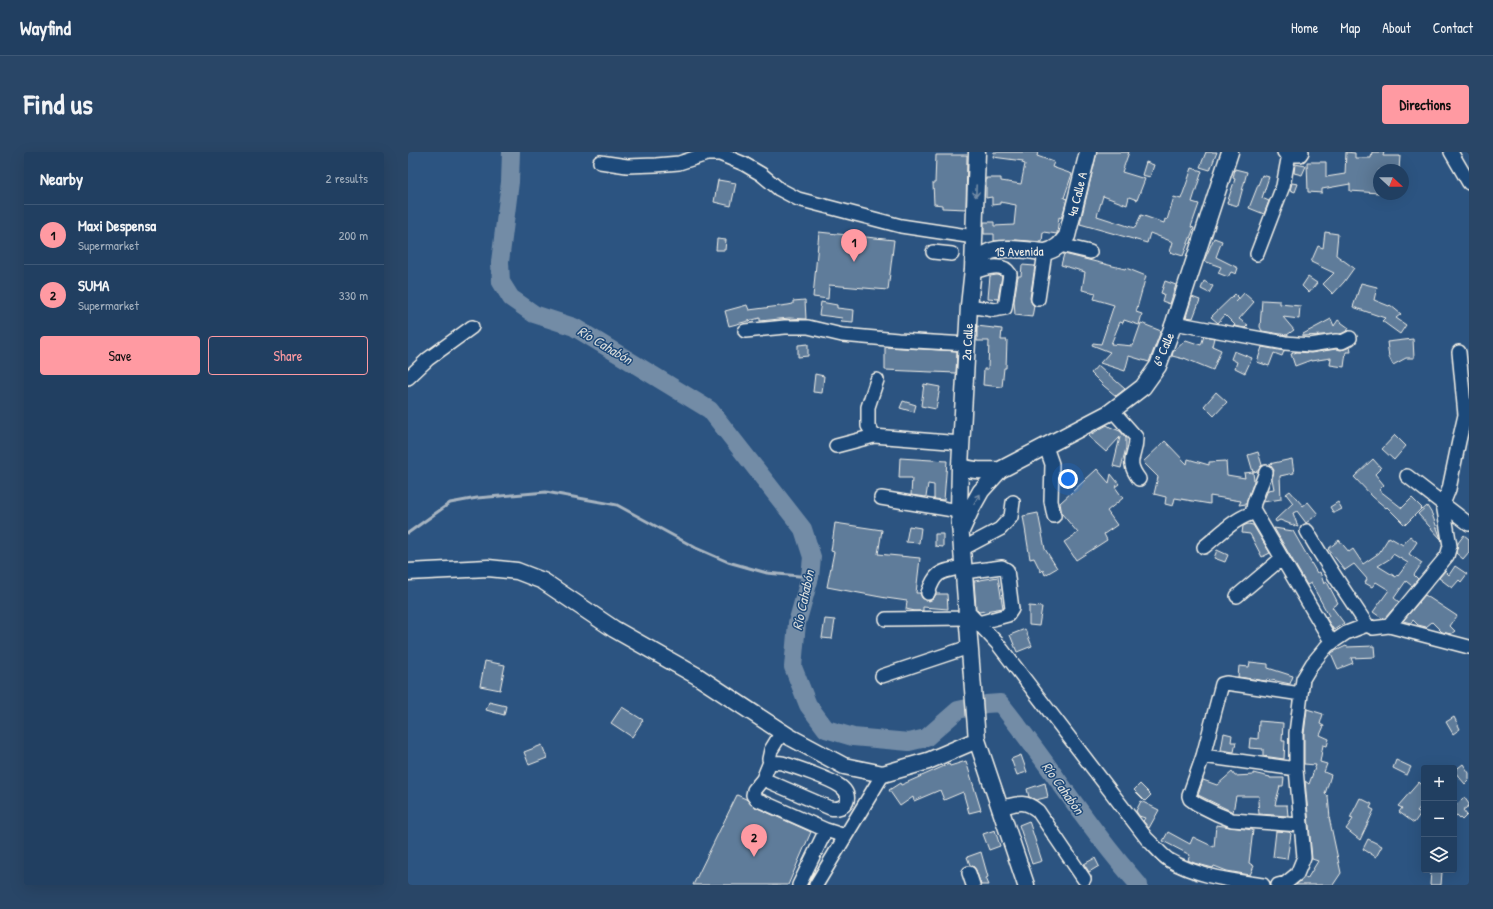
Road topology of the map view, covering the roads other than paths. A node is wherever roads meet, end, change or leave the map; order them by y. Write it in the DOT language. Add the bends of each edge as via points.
graph roads {
  1 [pos="977,152"];
  2 [pos="1088,152"];
  3 [pos="1230,152"];
  4 [pos="1292,152"];
  5 [pos="1451,152"];
  6 [pos="600,162"];
  7 [pos="1469,183"];
  8 [pos="974,237"];
  9 [pos="1064,240"];
  10 [pos="933,252"];
  11 [pos="1045,252"];
  12 [pos="1090,252"];
  13 [pos="952,254"];
  14 [pos="1257,254"];
  15 [pos="973,271"];
  16 [pos="1038,299"];
  17 [pos="969,306"];
  18 [pos="1174,323"];
  19 [pos="472,327"];
  20 [pos="745,331"];
  21 [pos="1350,338"];
  22 [pos="967,344"];
  23 [pos="1459,352"];
  24 [pos="408,378"];
  25 [pos="877,380"];
  26 [pos="1113,410"];
  27 [pos="874,436"];
  28 [pos="961,443"];
  29 [pos="836,446"];
  30 [pos="1046,447"];
  31 [pos="960,466"];
  32 [pos="1000,470"];
  33 [pos="1266,472"];
  34 [pos="1407,476"];
  35 [pos="1139,479"];
  36 [pos="881,498"];
  37 [pos="1013,502"];
  38 [pos="1443,504"];
  39 [pos="959,511"];
  40 [pos="1255,513"];
  41 [pos="1054,516"];
  42 [pos="1469,524"];
  43 [pos="1307,531"];
  44 [pos="960,532"];
  45 [pos="1204,547"];
  46 [pos="962,549"];
  47 [pos="1282,558"];
  48 [pos="963,569"];
  49 [pos="408,572"];
  50 [pos="928,593"];
  51 [pos="1237,596"];
  52 [pos="971,617"];
  53 [pos="886,619"];
  54 [pos="1367,625"];
  55 [pos="1388,626"];
  56 [pos="1332,643"];
  57 [pos="969,647"];
  58 [pos="1469,647"];
  59 [pos="882,676"];
  60 [pos="1301,694"];
  61 [pos="782,732"];
  62 [pos="976,734"];
  63 [pos="1203,756"];
  64 [pos="770,762"];
  65 [pos="1296,769"];
  66 [pos="883,774"];
  67 [pos="763,779"];
  68 [pos="1000,808"];
  69 [pos="1300,825"];
  70 [pos="826,830"];
  71 [pos="845,836"];
  72 [pos="1084,879"];
  73 [pos="1207,880"];
  74 [pos="799,885"];
  75 [pos="816,885"];
  76 [pos="1026,885"];
  77 [pos="1263,885"];
  78 [pos="1278,885"];
  1 -- 8 [label="main road, 2a Calle, one-way"];
  2 -- 9 [label="main road, 4a Calle A"];
  3 -- 18 [label="main road, 6ª Calle"];
  4 -- 14 [label="street" via="1283,186"];
  5 -- 7 [label="street"];
  6 -- 8 [label="street" via="627,166 656,165 679,163 706,154 720,154 756,170 779,189 798,199 900,226"];
  8 -- 15 [label="main road, 2a Calle"];
  9 -- 11 [label="main road, 15 Avenida" via="1053,251"];
  9 -- 12 [label="street"];
  10 -- 13 [label="street"];
  11 -- 15 [label="main road, 15 Avenida" via="997,249 982,257"];
  11 -- 16 [label="street"];
  15 -- 17 [label="main road, 2a Calle"];
  15 -- 17 [label="street" via="1001,267 1007,269 1010,274 1004,308 994,310"];
  17 -- 22 [label="main road, 2a Calle"];
  18 -- 21 [label="street" via="1284,343 1310,345 1336,340 1342,342"];
  18 -- 26 [label="main road, 6ª Calle" via="1158,366 1142,387"];
  19 -- 24 [label="street" via="428,359"];
  20 -- 22 [label="street" via="785,326 808,327 842,335"];
  22 -- 28 [label="main road, 2a Calle"];
  23 -- 38 [label="street" via="1465,415 1449,489"];
  25 -- 27 [label="street" via="868,407 868,426"];
  26 -- 30 [label="main road, 6ª Calle"];
  26 -- 35 [label="street" via="1136,437 1132,469"];
  27 -- 28 [label="street"];
  27 -- 29 [label="street"];
  28 -- 31 [label="main road, 2a Calle"];
  30 -- 32 [label="main road, 6ª Calle"];
  30 -- 41 [label="street" via="1052,464 1051,501"];
  31 -- 32 [label="main road, 6ª Calle" via="977,471"];
  31 -- 39 [label="main road, 2a Calle"];
  44 -- 32 [label="main road, 6ª Calle, one-way" via="981,491"];
  33 -- 40 [label="street" via="1254,503"];
  34 -- 38 [label="street"];
  36 -- 39 [label="street"];
  37 -- 46 [label="street" via="1011,516 1000,529"];
  38 -- 42 [label="street"];
  38 -- 55 [label="street" via="1450,552"];
  39 -- 44 [label="main road, 2a Calle"];
  40 -- 45 [label="street" via="1240,518"];
  40 -- 47 [label="street"];
  43 -- 54 [label="street" via="1323,560"];
  44 -- 46 [label="main road, 2a Calle"];
  46 -- 48 [label="main road, 2a Calle"];
  47 -- 51 [label="street"];
  47 -- 56 [label="street"];
  48 -- 50 [label="street" via="938,573"];
  48 -- 52 [label="main road, 2a Calle"];
  48 -- 52 [label="street" via="1002,566 1007,570 1011,612 1008,615"];
  49 -- 61 [label="main road" via="488,568 517,571 543,581 614,629 697,676"];
  52 -- 53 [label="street"];
  52 -- 57 [label="main road, 2a Calle"];
  52 -- 73 [label="street" via="997,643 1147,839 1168,859"];
  54 -- 55 [label="street" via="1373,628"];
  54 -- 56 [label="street" via="1346,633"];
  55 -- 58 [label="street"];
  56 -- 60 [label="street" via="1312,664 1303,679"];
  57 -- 59 [label="street"];
  57 -- 62 [label="main road, 2a Calle"];
  60 -- 63 [label="street" via="1222,684"];
  60 -- 65 [label="street" via="1296,733"];
  61 -- 64 [label="street" via="771,750"];
  61 -- 66 [label="main road" via="844,766"];
  62 -- 66 [label="main road" via="928,760"];
  62 -- 68 [label="main road, 2a Calle"];
  63 -- 65 [label="street"];
  63 -- 69 [label="street" via="1189,796 1190,800 1232,820"];
  64 -- 67 [label="street"];
  64 -- 67 [label="street" via="781,762 835,783 847,796 844,807 830,808"];
  65 -- 69 [label="street"];
  66 -- 71 [label="street"];
  67 -- 70 [label="street" via="754,790 753,795 756,799"];
  68 -- 72 [label="street" via="1026,803 1038,811"];
  68 -- 76 [label="main road, 2a Calle"];
  69 -- 78 [label="street" via="1304,857 1297,874 1286,883"];
  70 -- 71 [label="street"];
  70 -- 74 [label="street"];
  71 -- 75 [label="street"];
  73 -- 77 [label="street"];
}
